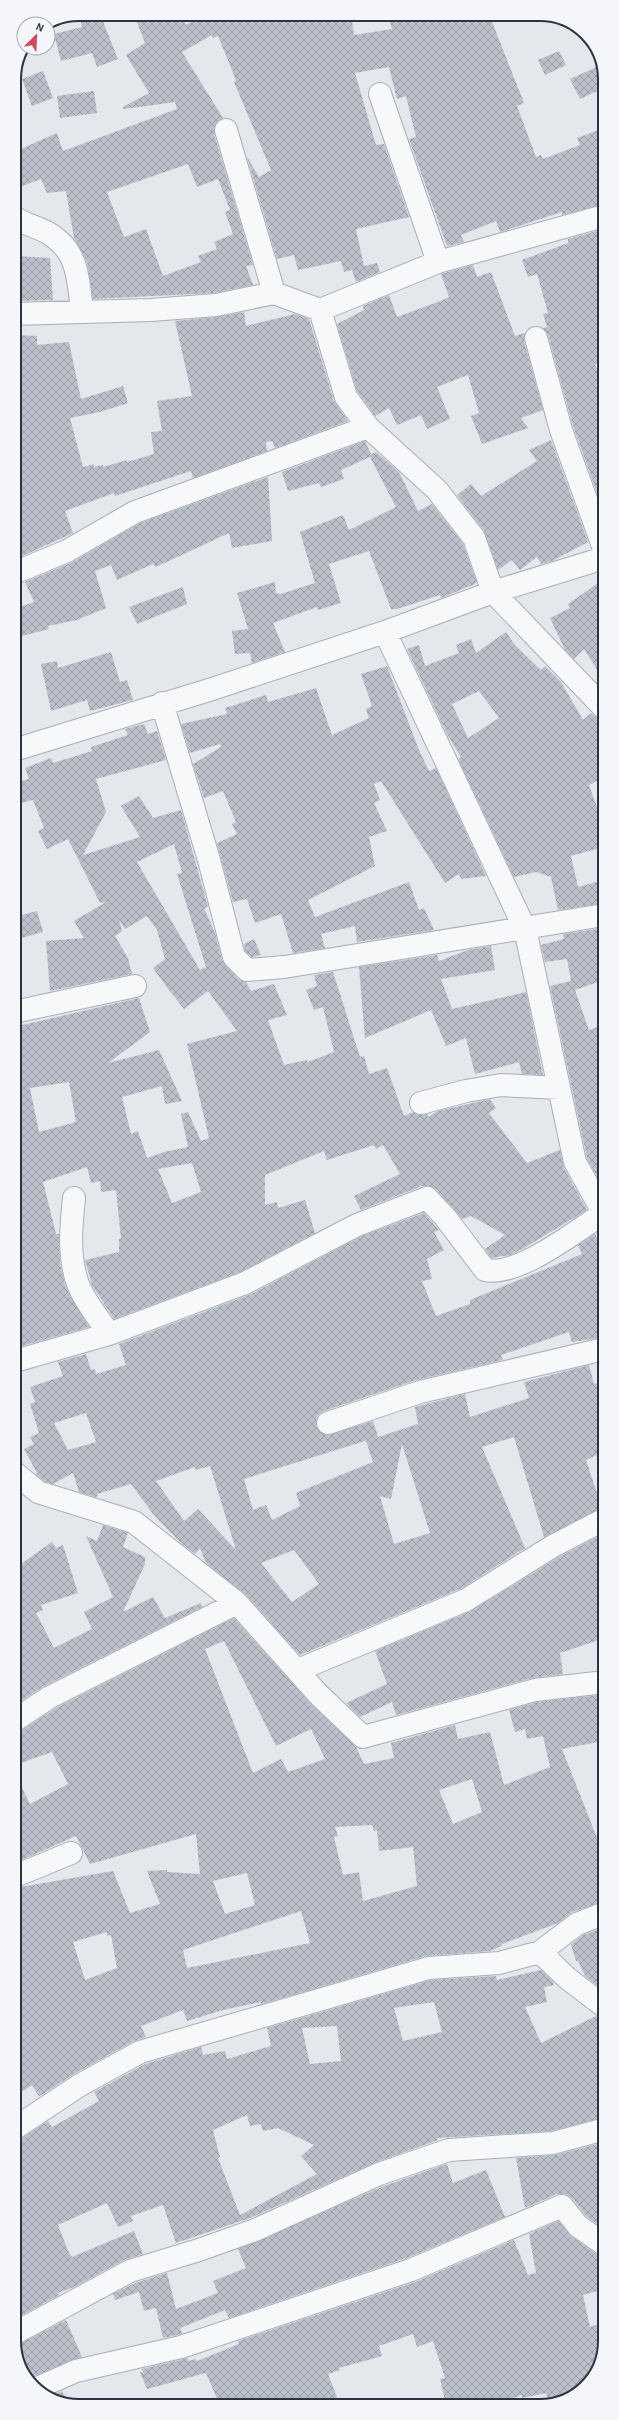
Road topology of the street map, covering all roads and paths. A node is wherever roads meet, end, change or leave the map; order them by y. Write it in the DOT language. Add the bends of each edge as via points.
graph roads {
  1 [pos="380,94"];
  2 [pos="226,130"];
  3 [pos="598,218"];
  4 [pos="21,220"];
  5 [pos="438,262"];
  6 [pos="274,292"];
  7 [pos="320,310"];
  8 [pos="82,311"];
  9 [pos="21,314"];
  10 [pos="536,338"];
  11 [pos="368,427"];
  12 [pos="598,532"];
  13 [pos="598,560"];
  14 [pos="21,570"];
  15 [pos="493,592"];
  16 [pos="385,632"];
  17 [pos="598,702"];
  18 [pos="162,703"];
  19 [pos="21,748"];
  20 [pos="598,916"];
  21 [pos="525,929"];
  22 [pos="135,986"];
  23 [pos="21,1010"];
  24 [pos="559,1088"];
  25 [pos="422,1103"];
  26 [pos="74,1198"];
  27 [pos="598,1203"];
  28 [pos="598,1218"];
  29 [pos="109,1334"];
  30 [pos="598,1350"];
  31 [pos="21,1358"];
  32 [pos="328,1423"];
  33 [pos="21,1478"];
  34 [pos="598,1523"];
  35 [pos="237,1603"];
  36 [pos="298,1670"];
  37 [pos="598,1683"];
  38 [pos="21,1716"];
  39 [pos="71,1853"];
  40 [pos="21,1874"];
  41 [pos="598,1916"];
  42 [pos="540,1952"];
  43 [pos="598,2002"];
  44 [pos="21,2124"];
  45 [pos="598,2131"];
  46 [pos="598,2240"];
  47 [pos="21,2330"];
  48 [pos="42,2386"];
  1 -- 5 [label="street"];
  2 -- 6 [label="street"];
  3 -- 5 [label="street"];
  4 -- 8 [label="street" via="64,244 76,264"];
  5 -- 7 [label="street"];
  6 -- 7 [label="street"];
  6 -- 8 [label="street" via="216,305 151,310"];
  7 -- 11 [label="street" via="346,397"];
  8 -- 9 [label="street"];
  10 -- 12 [label="street" via="561,430"];
  11 -- 14 [label="street" via="135,512 67,552"];
  11 -- 15 [label="street" via="437,490 474,538"];
  13 -- 15 [label="street"];
  15 -- 16 [label="street"];
  15 -- 17 [label="street"];
  16 -- 18 [label="street"];
  16 -- 21 [label="street"];
  18 -- 19 [label="street"];
  18 -- 21 [label="street" via="209,860 234,957 246,970 284,967 394,947"];
  20 -- 21 [label="street"];
  21 -- 24 [label="street"];
  22 -- 23 [label="street"];
  24 -- 25 [label="street" via="501,1085"];
  24 -- 27 [label="street" via="575,1162"];
  26 -- 29 [label="street" via="71,1226 72,1261 78,1285"];
  28 -- 29 [label="street" via="539,1256 493,1272 485,1270 445,1217 427,1198 357,1225 245,1283"];
  29 -- 31 [label="street"];
  30 -- 32 [label="street" via="420,1392"];
  33 -- 35 [label="street" via="38,1492 134,1522"];
  34 -- 36 [label="street" via="553,1546 466,1600"];
  35 -- 36 [label="street"];
  35 -- 38 [label="street" via="50,1697"];
  36 -- 37 [label="street" via="318,1694 363,1737 535,1690"];
  39 -- 40 [label="street"];
  41 -- 42 [label="street" via="577,1924"];
  42 -- 43 [label="street" via="567,1978"];
  42 -- 44 [label="street" via="499,1963 429,1968 140,2052 80,2085"];
  45 -- 47 [label="street" via="553,2143 449,2150 379,2174 254,2230 130,2271"];
  46 -- 48 [label="street" via="578,2226 562,2206 411,2270 182,2347 76,2371"];
}
